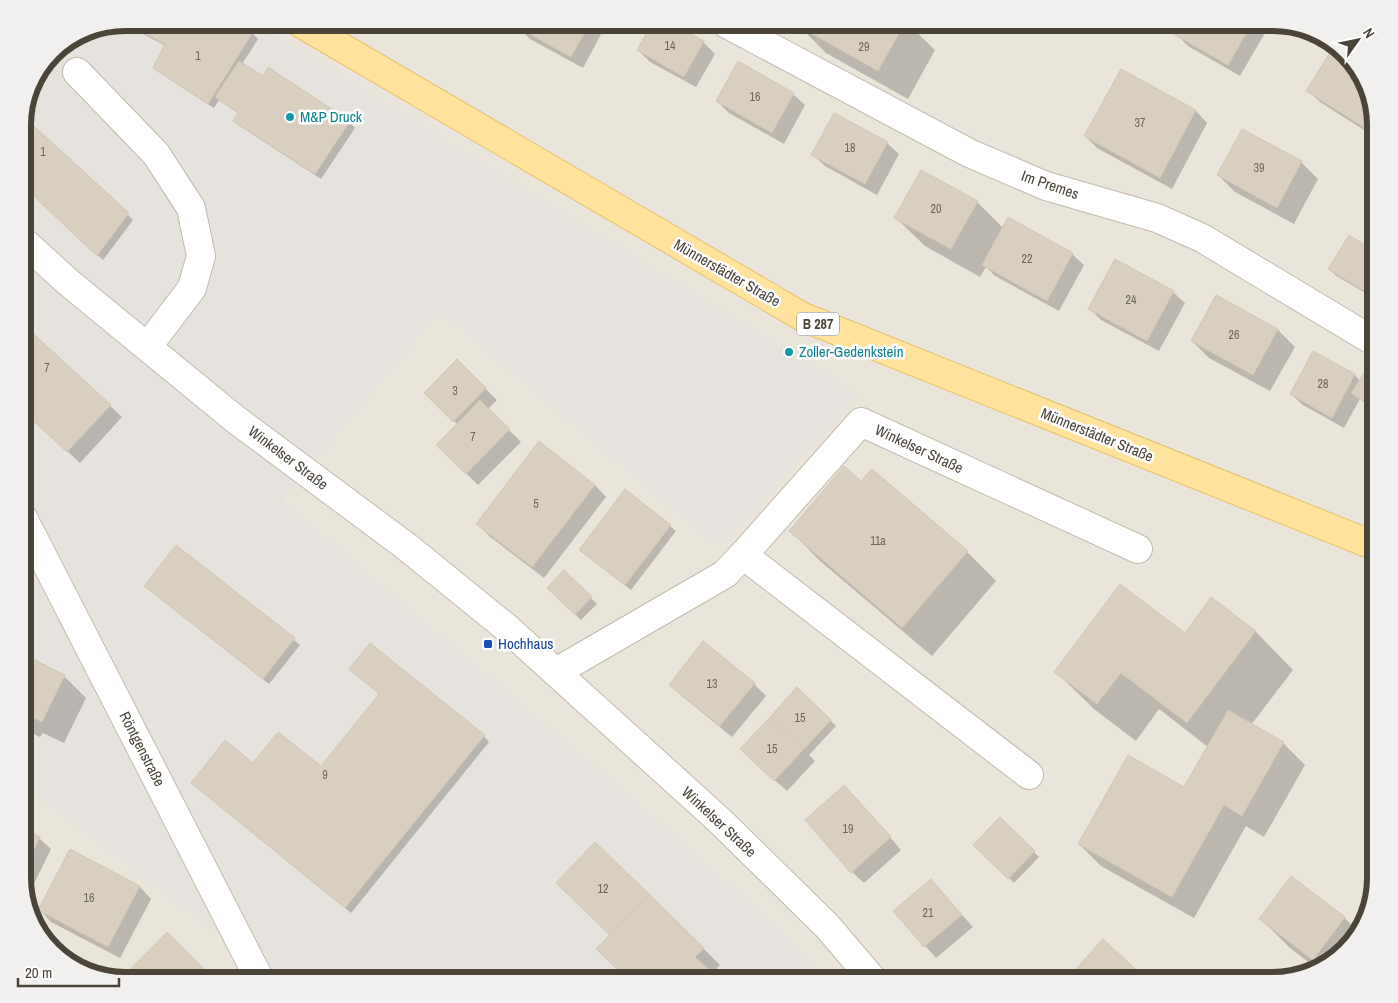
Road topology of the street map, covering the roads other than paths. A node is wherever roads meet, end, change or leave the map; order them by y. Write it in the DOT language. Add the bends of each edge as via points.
graph roads {
  1 [pos="315,31"];
  2 [pos="741,31"];
  3 [pos="77,72"];
  4 [pos="31,248"];
  5 [pos="1367,337"];
  6 [pos="148,346"];
  7 [pos="31,534"];
  8 [pos="1367,542"];
  9 [pos="1138,550"];
  10 [pos="743,555"];
  11 [pos="556,672"];
  12 [pos="1030,775"];
  13 [pos="256,972"];
  14 [pos="866,972"];
  1 -- 8 [label="main road, Münnerstädter Straße / B 287" via="802,317"];
  2 -- 5 [label="street, Im Premes" via="970,153 1046,186 1157,218 1202,238"];
  3 -- 6 [label="street" via="156,154 191,208 201,256 192,288"];
  4 -- 6 [label="street, Winkelser Straße"];
  6 -- 11 [label="street, Winkelser Straße" via="236,418 407,547"];
  7 -- 13 [label="street, Röntgenstraße"];
  9 -- 10 [label="street, Winkelser Straße" via="861,422"];
  10 -- 11 [label="street, Winkelser Straße" via="725,574"];
  10 -- 12 [label="street"];
  11 -- 14 [label="street, Winkelser Straße" via="720,821 827,926"];
}
